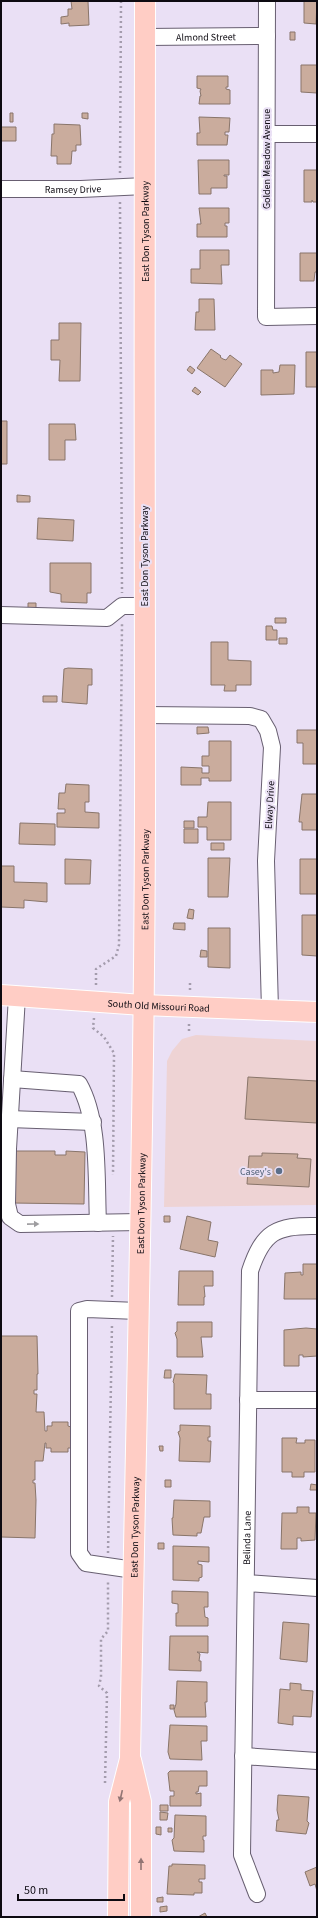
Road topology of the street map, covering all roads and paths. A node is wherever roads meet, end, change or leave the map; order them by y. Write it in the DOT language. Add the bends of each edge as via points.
graph roads {
  1 [pos="121,1"];
  2 [pos="145,1"];
  3 [pos="267,1"];
  4 [pos="267,36"];
  5 [pos="145,37"];
  6 [pos="267,134"];
  7 [pos="317,134"];
  8 [pos="120,177"];
  9 [pos="145,186"];
  10 [pos="1,189"];
  11 [pos="120,200"];
  12 [pos="317,316"];
  13 [pos="122,591"];
  14 [pos="144,606"];
  15 [pos="1,615"];
  16 [pos="122,622"];
  17 [pos="145,715"];
  18 [pos="96,976"];
  19 [pos="9,996"];
  20 [pos="143,1005"];
  21 [pos="270,1010"];
  22 [pos="317,1012"];
  23 [pos="93,1024"];
  24 [pos="12,1079"];
  25 [pos="10,1119"];
  26 [pos="93,1122"];
  27 [pos="113,1181"];
  28 [pos="140,1222"];
  29 [pos="98,1223"];
  30 [pos="317,1226"];
  31 [pos="113,1244"];
  32 [pos="112,1291"];
  33 [pos="138,1311"];
  34 [pos="112,1328"];
  35 [pos="248,1400"];
  36 [pos="317,1400"];
  37 [pos="108,1548"];
  38 [pos="134,1570"];
  39 [pos="246,1583"];
  40 [pos="108,1585"];
  41 [pos="317,1588"];
  42 [pos="243,1756"];
  43 [pos="130,1758"];
  44 [pos="317,1761"];
  45 [pos="105,1788"];
  46 [pos="257,1894"];
  47 [pos="118,1917"];
  48 [pos="141,1917"];
  1 -- 8 [label="path"];
  2 -- 5 [label="main road, East Don Tyson Parkway"];
  3 -- 4 [label="street, Golden Meadow Avenue"];
  4 -- 5 [label="street, Almond Street"];
  4 -- 6 [label="street, Golden Meadow Avenue"];
  5 -- 9 [label="main road, East Don Tyson Parkway"];
  6 -- 7 [label="street"];
  6 -- 12 [label="street, Golden Meadow Avenue" via="266,317"];
  9 -- 10 [label="street, Ramsey Drive"];
  9 -- 14 [label="main road, East Don Tyson Parkway"];
  11 -- 13 [label="path"];
  14 -- 15 [label="street" via="122,606 107,618"];
  14 -- 17 [label="main road, East Don Tyson Parkway"];
  16 -- 18 [label="path" via="119,945 116,956 96,969"];
  17 -- 20 [label="main road, East Don Tyson Parkway"];
  17 -- 21 [label="street, Elway Drive" via="250,716 261,719 268,731 272,748 266,861"];
  19 -- 20 [label="main road, South Old Missouri Road"];
  19 -- 24 [label="street"];
  20 -- 21 [label="main road, South Old Missouri Road"];
  20 -- 28 [label="main road, East Don Tyson Parkway"];
  21 -- 22 [label="main road, South Old Missouri Road"];
  23 -- 27 [label="path" via="93,1028 104,1037 114,1053"];
  24 -- 25 [label="street"];
  24 -- 26 [label="street" via="79,1084 87,1098"];
  25 -- 26 [label="street"];
  25 -- 29 [label="street, one-way" via="7,1204 10,1217 20,1224"];
  26 -- 29 [label="street"];
  28 -- 29 [label="street"];
  28 -- 33 [label="main road, East Don Tyson Parkway"];
  30 -- 35 [label="street, Belinda Lane" via="278,1230 264,1240 256,1254 250,1271"];
  31 -- 32 [label="path"];
  33 -- 38 [label="main road, East Don Tyson Parkway"];
  33 -- 38 [label="street" via="78,1311 78,1553 86,1563"];
  34 -- 37 [label="path"];
  35 -- 36 [label="street"];
  35 -- 39 [label="street, Belinda Lane"];
  38 -- 43 [label="main road, East Don Tyson Parkway"];
  39 -- 41 [label="street"];
  39 -- 42 [label="street, Belinda Lane"];
  40 -- 45 [label="path" via="108,1631 101,1639 99,1686 107,1693"];
  42 -- 44 [label="street"];
  42 -- 46 [label="street, Belinda Lane" via="242,1855"];
  43 -- 47 [label="main road, East Don Tyson Parkway, one-way" via="119,1802"];
  48 -- 43 [label="main road, East Don Tyson Parkway, one-way" via="141,1802"];
}
